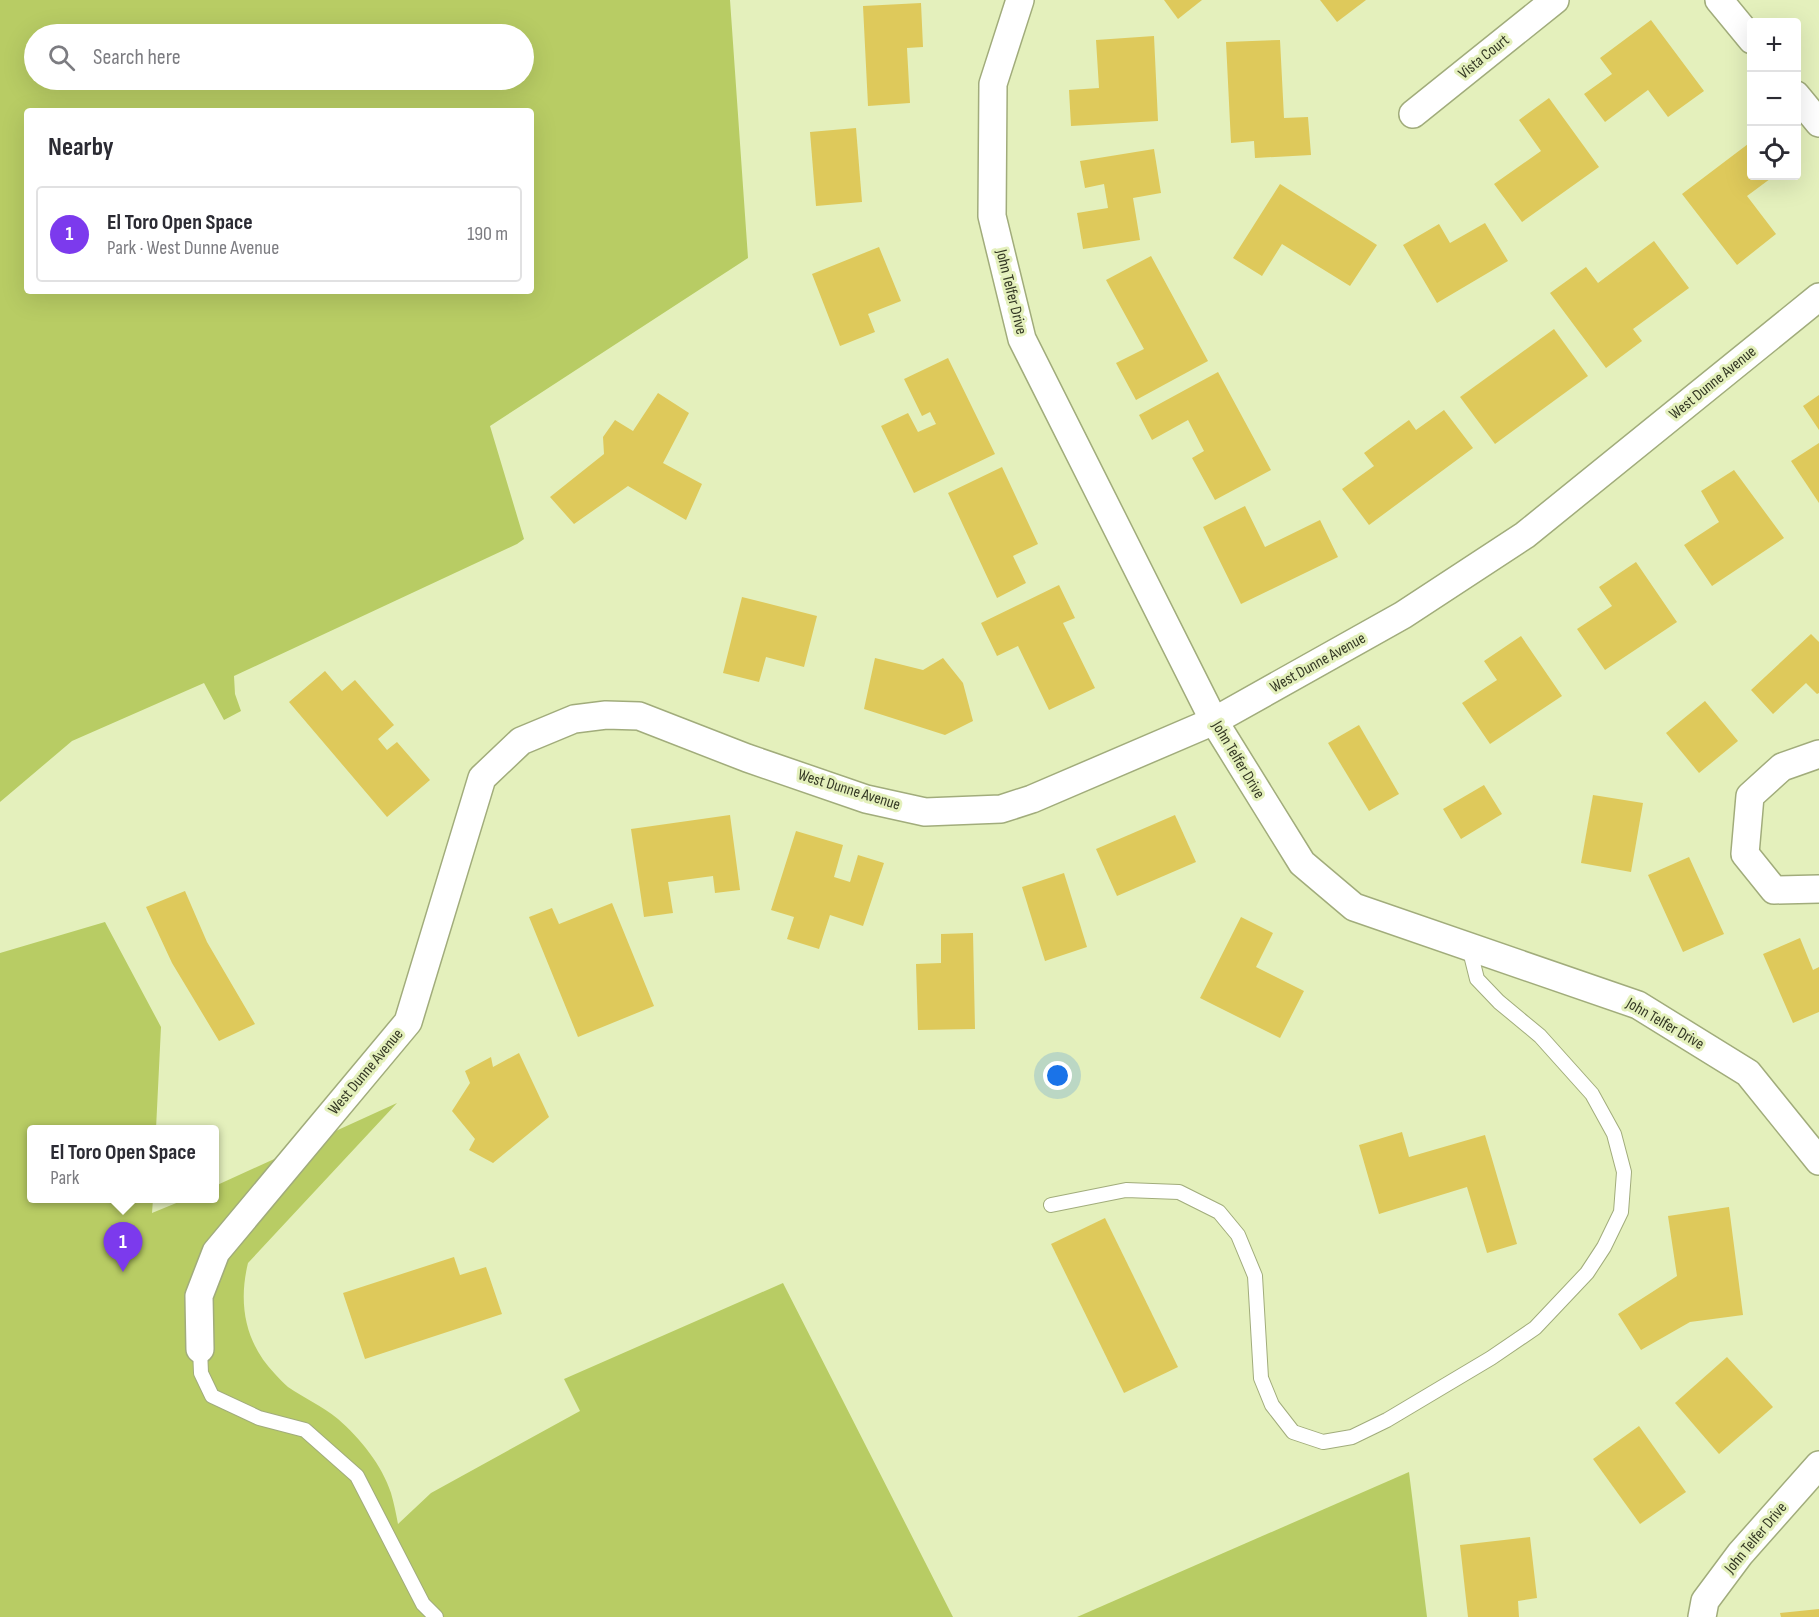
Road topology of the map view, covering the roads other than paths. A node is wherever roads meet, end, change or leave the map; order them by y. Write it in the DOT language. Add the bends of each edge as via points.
graph roads {
  1 [pos="1020,0"];
  2 [pos="1555,0"];
  3 [pos="1719,0"];
  4 [pos="1747,34"];
  5 [pos="1801,100"];
  6 [pos="1413,114"];
  7 [pos="1819,123"];
  8 [pos="1819,297"];
  9 [pos="1214,721"];
  10 [pos="1819,754"];
  11 [pos="1819,889"];
  12 [pos="1469,946"];
  13 [pos="1819,1161"];
  14 [pos="1051,1205"];
  15 [pos="200,1348"];
  16 [pos="1819,1465"];
  17 [pos="436,1617"];
  18 [pos="1702,1617"];
  1 -- 9 [label="street, John Telfer Drive" via="993,84 992,216 1022,339"];
  2 -- 6 [label="street, Vista Court"];
  3 -- 4 [label="street"];
  5 -- 7 [label="street"];
  8 -- 9 [label="street, West Dunne Avenue" via="1525,535 1403,615"];
  9 -- 12 [label="street, John Telfer Drive" via="1302,863 1354,907"];
  9 -- 15 [label="street, West Dunne Avenue" via="1032,799 1001,808 925,812 866,799 639,716 574,719 521,741 482,778 408,1022 216,1252 199,1296"];
  10 -- 11 [label="street" via="1782,767 1750,796 1744,854 1774,890"];
  12 -- 13 [label="street, John Telfer Drive" via="1638,1005 1748,1073"];
  12 -- 14 [label="lane" via="1477,979 1540,1036 1592,1094 1614,1134 1624,1172 1621,1212 1587,1273 1535,1328 1491,1358 1352,1437 1323,1442 1293,1432 1272,1404 1261,1378 1255,1276 1238,1235 1219,1212 1179,1192 1126,1190"];
  15 -- 17 [label="lane" via="201,1373 212,1396 259,1418 305,1430 357,1476 423,1604"];
  16 -- 18 [label="street, John Telfer Drive" via="1740,1554 1705,1601"];
}
